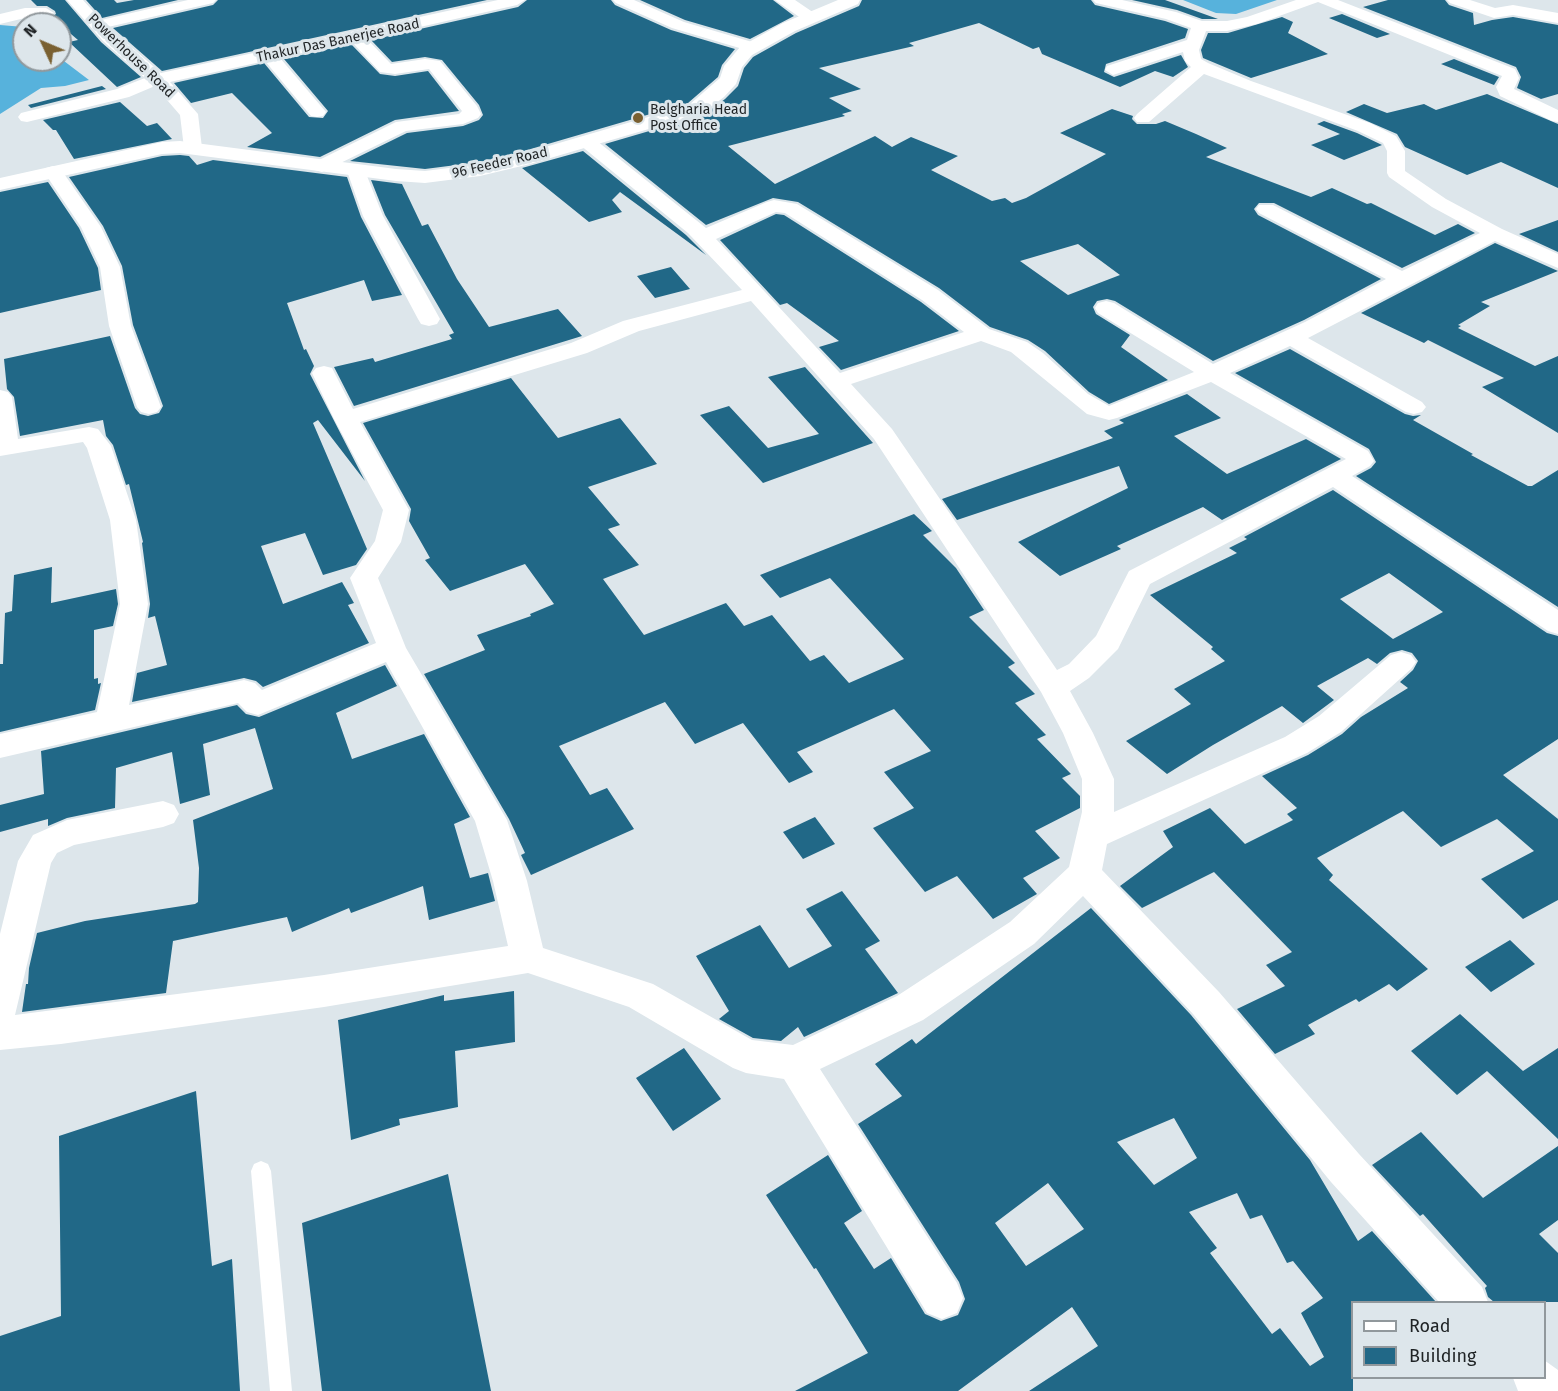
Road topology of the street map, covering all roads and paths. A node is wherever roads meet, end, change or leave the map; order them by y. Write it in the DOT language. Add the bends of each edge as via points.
graph roads {
  1 [pos="75,0"];
  2 [pos="208,0"];
  3 [pos="517,0"];
  4 [pos="621,0"];
  5 [pos="783,0"];
  6 [pos="852,0"];
  7 [pos="1101,0"];
  8 [pos="1311,0"];
  9 [pos="1324,0"];
  10 [pos="1455,0"];
  11 [pos="434,6"];
  12 [pos="1140,7"];
  13 [pos="446,17"];
  14 [pos="811,17"];
  15 [pos="1558,18"];
  16 [pos="1112,19"];
  17 [pos="98,26"];
  18 [pos="1197,34"];
  19 [pos="356,37"];
  20 [pos="753,47"];
  21 [pos="270,56"];
  22 [pos="1202,67"];
  23 [pos="1113,70"];
  24 [pos="158,79"];
  25 [pos="317,111"];
  26 [pos="27,117"];
  27 [pos="1558,117"];
  28 [pos="1143,118"];
  29 [pos="586,141"];
  30 [pos="193,148"];
  31 [pos="322,166"];
  32 [pos="356,171"];
  33 [pos="53,172"];
  34 [pos="0,184"];
  35 [pos="1266,209"];
  36 [pos="1495,233"];
  37 [pos="703,237"];
  38 [pos="1557,261"];
  39 [pos="1402,279"];
  40 [pos="756,293"];
  41 [pos="1106,308"];
  42 [pos="429,319"];
  43 [pos="981,334"];
  44 [pos="1290,338"];
  45 [pos="324,373"];
  46 [pos="1212,373"];
  47 [pos="835,381"];
  48 [pos="0,398"];
  49 [pos="149,407"];
  50 [pos="1414,407"];
  51 [pos="346,419"];
  52 [pos="4,449"];
  53 [pos="1334,476"];
  54 [pos="1558,624"];
  55 [pos="392,648"];
  56 [pos="1401,662"];
  57 [pos="1053,687"];
  58 [pos="111,720"];
  59 [pos="0,746"];
  60 [pos="163,814"];
  61 [pos="1094,835"];
  62 [pos="1084,874"];
  63 [pos="528,958"];
  64 [pos="0,1008"];
  65 [pos="0,1033"];
  66 [pos="795,1063"];
  67 [pos="261,1171"];
  68 [pos="942,1298"];
  69 [pos="1466,1301"];
  70 [pos="1537,1379"];
  71 [pos="281,1391"];
  72 [pos="1547,1391"];
  1 -- 17 [label="street, Powerhouse Road"];
  2 -- 17 [label="street"];
  3 -- 13 [label="street, Thakur Das Banerjee Road"];
  4 -- 20 [label="street" via="678,26"];
  5 -- 14 [label="main road"];
  6 -- 14 [label="main road, 96 Feeder Road"];
  7 -- 12 [label="street"];
  8 -- 18 [label="street"];
  9 -- 27 [label="street" via="1509,73 1506,92"];
  10 -- 15 [label="street" via="1494,13 1513,10"];
  11 -- 13 [label="street"];
  12 -- 16 [label="street"];
  12 -- 18 [label="street"];
  13 -- 19 [label="street, Thakur Das Banerjee Road"];
  14 -- 20 [label="main road, 96 Feeder Road"];
  17 -- 24 [label="street, Powerhouse Road"];
  18 -- 22 [label="street" via="1192,61"];
  18 -- 23 [label="street"];
  19 -- 21 [label="street, Thakur Das Banerjee Road"];
  19 -- 31 [label="street" via="386,68 434,65 472,114 463,119 402,126"];
  20 -- 29 [label="main road, 96 Feeder Road" via="733,66 729,80 696,109"];
  21 -- 24 [label="street, Thakur Das Banerjee Road"];
  21 -- 25 [label="street"];
  22 -- 28 [label="street"];
  22 -- 36 [label="street" via="1390,140 1396,151 1396,173 1439,203"];
  24 -- 26 [label="street, Thakur Das Banerjee Road" via="123,93"];
  24 -- 30 [label="street, Powerhouse Road" via="189,114"];
  29 -- 32 [label="main road, 96 Feeder Road" via="523,160 444,175"];
  29 -- 37 [label="street"];
  30 -- 31 [label="main road, 96 Feeder Road"];
  30 -- 33 [label="main road, 96 Feeder Road" via="162,148"];
  31 -- 32 [label="main road, 96 Feeder Road"];
  32 -- 42 [label="street" via="373,216"];
  33 -- 34 [label="main road, 96 Feeder Road"];
  33 -- 49 [label="street" via="91,226 110,267 120,326"];
  35 -- 39 [label="street"];
  36 -- 38 [label="street"];
  36 -- 39 [label="street"];
  37 -- 40 [label="street"];
  37 -- 43 [label="street" via="774,206 790,208 930,295"];
  39 -- 44 [label="street"];
  40 -- 47 [label="street"];
  40 -- 51 [label="street" via="631,326 579,348"];
  41 -- 46 [label="street"];
  43 -- 46 [label="street" via="1019,347 1080,399 1109,413"];
  43 -- 47 [label="street"];
  44 -- 46 [label="street"];
  44 -- 50 [label="street"];
  45 -- 51 [label="street"];
  46 -- 53 [label="street" via="1359,456 1361,461"];
  47 -- 57 [label="street" via="883,434"];
  48 -- 52 [label="street"];
  51 -- 55 [label="street" via="396,510 388,542 364,578"];
  52 -- 58 [label="street" via="89,434 99,446 123,520 134,604"];
  53 -- 54 [label="street"];
  53 -- 57 [label="street" via="1139,578 1108,642 1079,671"];
  55 -- 58 [label="street" via="258,704 244,691"];
  55 -- 63 [label="street" via="491,820"];
  56 -- 61 [label="street" via="1330,724 1296,745"];
  57 -- 61 [label="street" via="1098,779"];
  58 -- 59 [label="street"];
  60 -- 64 [label="street" via="67,833 45,844 35,861"];
  61 -- 62 [label="street"];
  62 -- 66 [label="street" via="1022,933 910,1008"];
  62 -- 69 [label="street" via="1206,1003 1345,1168"];
  63 -- 65 [label="street" via="313,993"];
  63 -- 66 [label="street" via="640,995 746,1056"];
  66 -- 68 [label="street"];
  67 -- 71 [label="lane"];
  70 -- 72 [label="street"];
}
